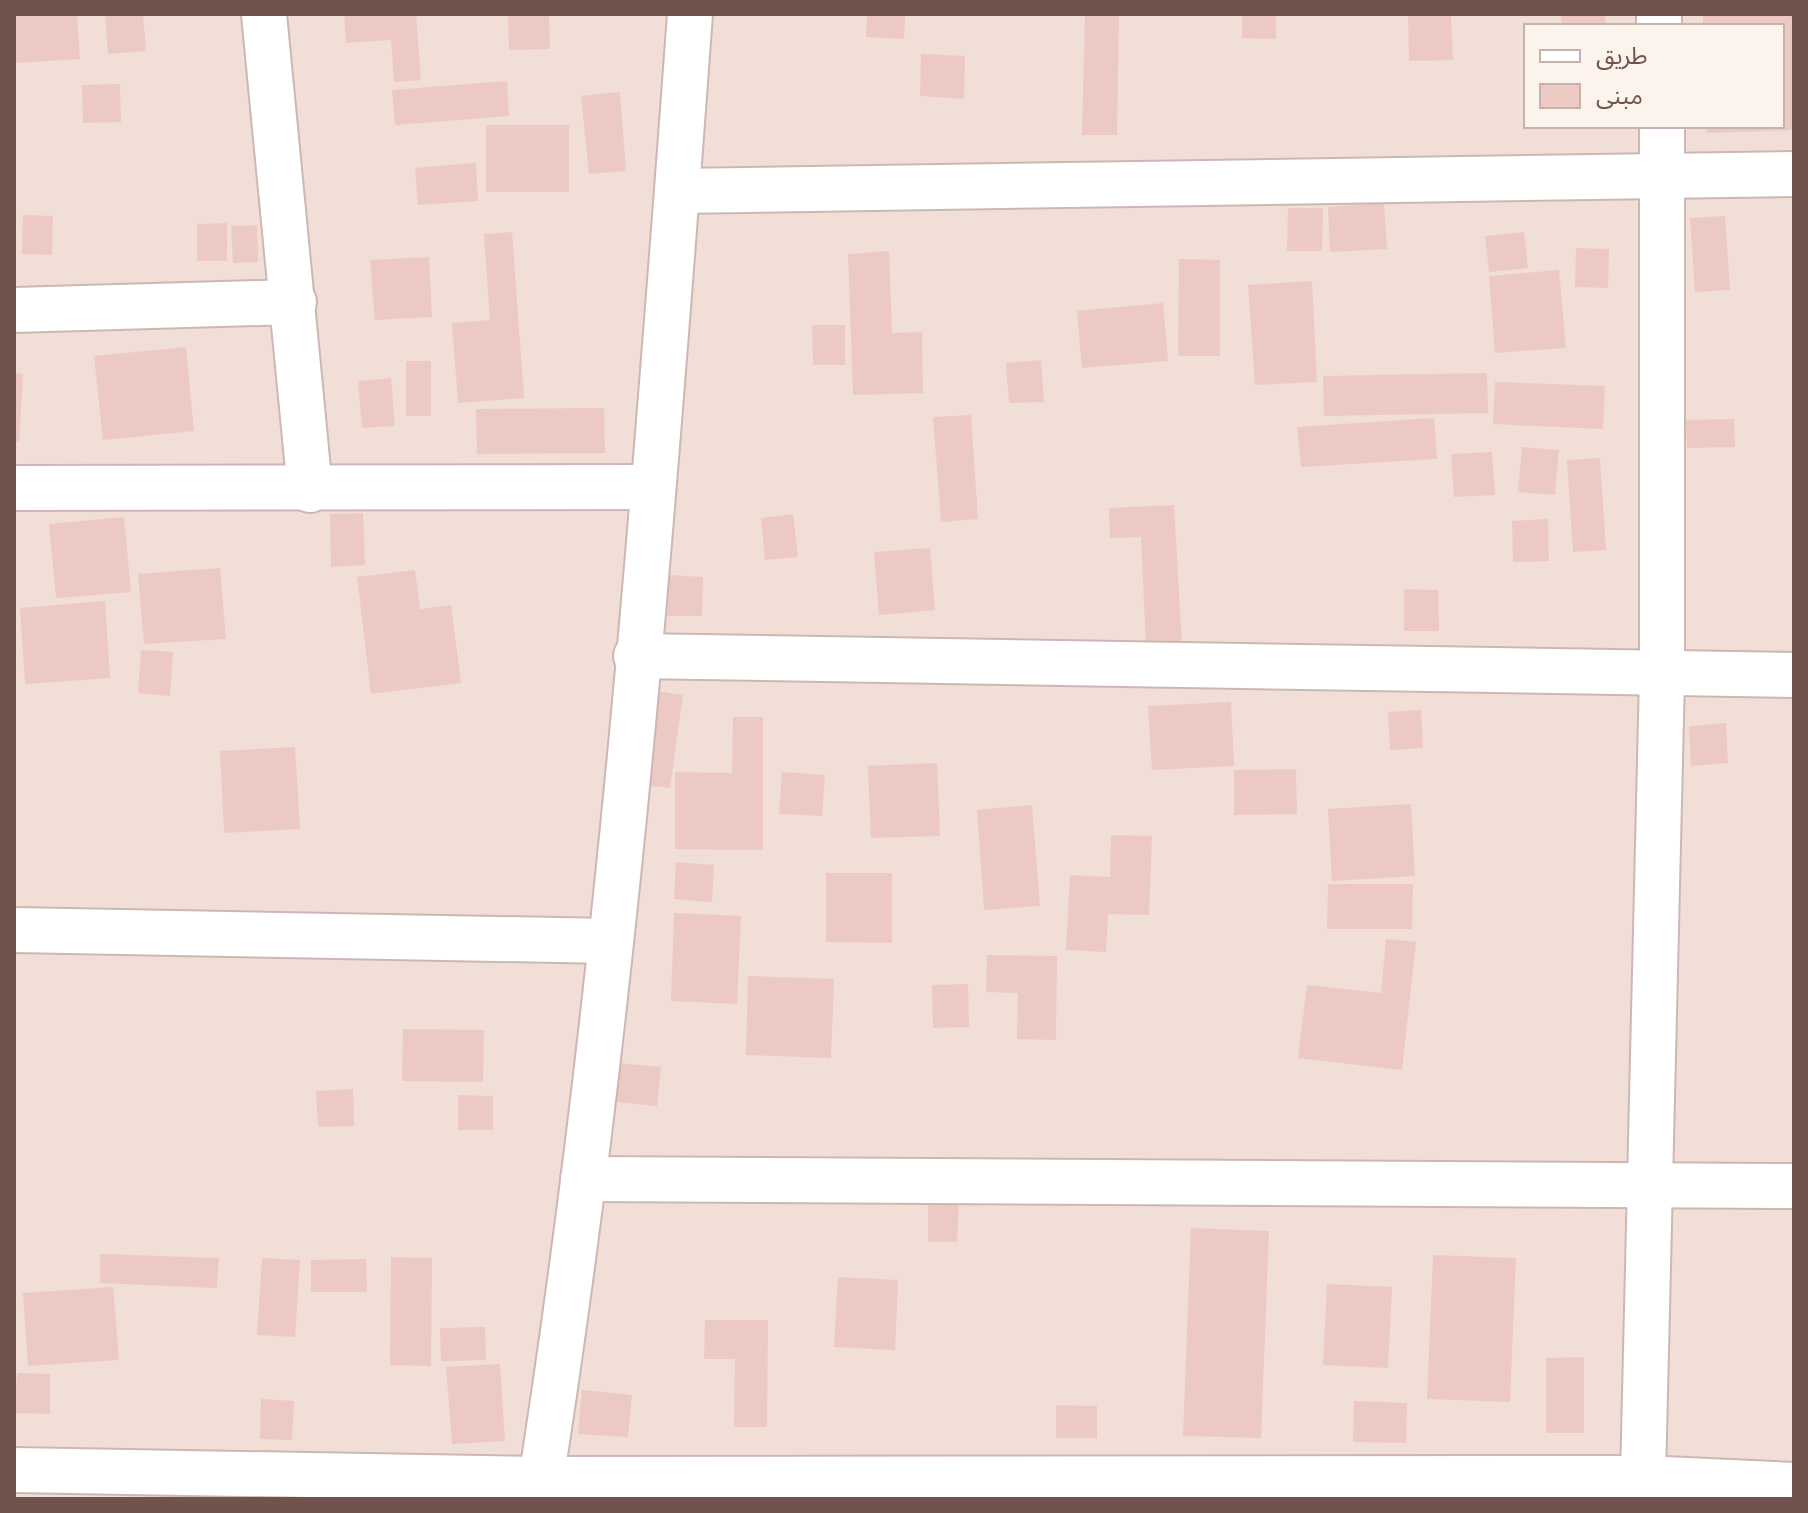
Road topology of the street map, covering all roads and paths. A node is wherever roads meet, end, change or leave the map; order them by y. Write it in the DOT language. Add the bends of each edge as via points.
graph roads {
  1 [pos="264,14"];
  2 [pos="690,14"];
  3 [pos="1662,128"];
  4 [pos="1794,174"];
  5 [pos="1663,175"];
  6 [pos="677,191"];
  7 [pos="294,302"];
  8 [pos="14,310"];
  9 [pos="653,487"];
  10 [pos="14,488"];
  11 [pos="310,490"];
  12 [pos="636,656"];
  13 [pos="1794,675"];
  14 [pos="1662,676"];
  15 [pos="14,930"];
  16 [pos="610,941"];
  17 [pos="583,1179"];
  18 [pos="1649,1182"];
  19 [pos="1794,1186"];
  20 [pos="14,1470"];
  21 [pos="1643,1478"];
  22 [pos="1794,1485"];
  23 [pos="540,1489"];
  1 -- 7 [label="street"];
  2 -- 6 [label="street"];
  3 -- 5 [label="street"];
  4 -- 5 [label="street"];
  5 -- 6 [label="street"];
  5 -- 14 [label="street"];
  6 -- 9 [label="street"];
  7 -- 8 [label="street"];
  7 -- 11 [label="street"];
  9 -- 11 [label="street"];
  9 -- 12 [label="street"];
  10 -- 11 [label="street"];
  12 -- 14 [label="street"];
  12 -- 16 [label="street"];
  13 -- 14 [label="street"];
  14 -- 18 [label="street"];
  15 -- 16 [label="street"];
  16 -- 17 [label="street"];
  17 -- 18 [label="street"];
  17 -- 23 [label="street"];
  18 -- 19 [label="street"];
  18 -- 21 [label="street"];
  20 -- 23 [label="street"];
  21 -- 22 [label="street"];
  21 -- 23 [label="street"];
}
